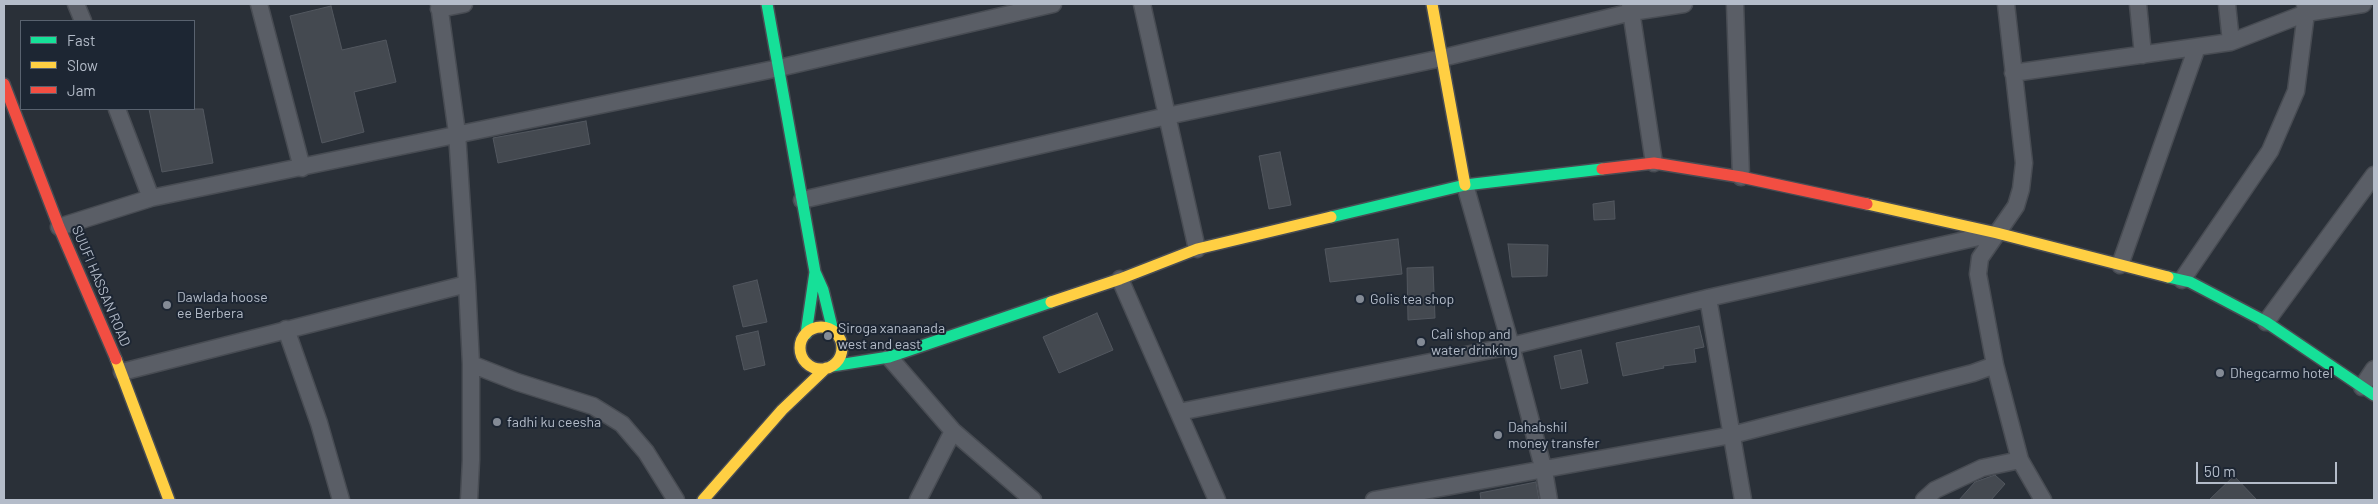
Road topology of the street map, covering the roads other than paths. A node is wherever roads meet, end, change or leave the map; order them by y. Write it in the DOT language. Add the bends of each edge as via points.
graph roads {
  1 [pos="76,4"];
  2 [pos="259,4"];
  3 [pos="464,4"];
  4 [pos="767,4"];
  5 [pos="1053,4"];
  6 [pos="1142,4"];
  7 [pos="1432,4"];
  8 [pos="1684,4"];
  9 [pos="1735,4"];
  10 [pos="2006,4"];
  11 [pos="2138,4"];
  12 [pos="2227,4"];
  13 [pos="439,6"];
  14 [pos="2366,7"];
  15 [pos="1631,8"];
  16 [pos="2305,8"];
  17 [pos="83,20"];
  18 [pos="2231,42"];
  19 [pos="2197,47"];
  20 [pos="2143,55"];
  21 [pos="1442,58"];
  22 [pos="779,68"];
  23 [pos="2013,73"];
  24 [pos="4,84"];
  25 [pos="117,110"];
  26 [pos="1167,116"];
  27 [pos="457,133"];
  28 [pos="1654,164"];
  29 [pos="302,168"];
  30 [pos="2374,175"];
  31 [pos="1741,177"];
  32 [pos="1465,185"];
  33 [pos="151,198"];
  34 [pos="802,200"];
  35 [pos="59,227"];
  36 [pos="1997,233"];
  37 [pos="1197,250"];
  38 [pos="2120,264"];
  39 [pos="815,272"];
  40 [pos="1120,279"];
  41 [pos="2182,280"];
  42 [pos="467,284"];
  43 [pos="1708,298"];
  44 [pos="2266,322"];
  45 [pos="286,329"];
  46 [pos="836,333"];
  47 [pos="806,334"];
  48 [pos="851,341"];
  49 [pos="1511,346"];
  50 [pos="868,349"];
  51 [pos="801,351"];
  52 [pos="889,357"];
  53 [pos="471,364"];
  54 [pos="1994,365"];
  55 [pos="797,366"];
  56 [pos="829,367"];
  57 [pos="2374,369"];
  58 [pos="122,372"];
  59 [pos="790,387"];
  60 [pos="2368,391"];
  61 [pos="782,410"];
  62 [pos="1179,412"];
  63 [pos="953,431"];
  64 [pos="1732,435"];
  65 [pos="2020,460"];
  66 [pos="1544,471"];
  67 [pos="169,500"];
  68 [pos="341,500"];
  69 [pos="469,500"];
  70 [pos="676,500"];
  71 [pos="703,500"];
  72 [pos="918,500"];
  73 [pos="1033,500"];
  74 [pos="1216,500"];
  75 [pos="1374,500"];
  76 [pos="1549,500"];
  77 [pos="1743,500"];
  78 [pos="1924,500"];
  79 [pos="2043,500"];
  1 -- 17 [label="street"];
  2 -- 29 [label="street"];
  3 -- 13 [label="street"];
  4 -- 22 [label="street"];
  5 -- 22 [label="street"];
  6 -- 26 [label="street"];
  7 -- 21 [label="street"];
  8 -- 15 [label="street"];
  9 -- 31 [label="street"];
  10 -- 23 [label="street"];
  11 -- 20 [label="street"];
  12 -- 18 [label="street"];
  13 -- 27 [label="street"];
  14 -- 16 [label="street"];
  15 -- 21 [label="street"];
  15 -- 28 [label="street"];
  16 -- 18 [label="street"];
  16 -- 41 [label="street" via="2296,91 2270,151"];
  18 -- 19 [label="street"];
  19 -- 20 [label="street"];
  19 -- 38 [label="street"];
  20 -- 23 [label="street"];
  21 -- 26 [label="street"];
  21 -- 32 [label="street"];
  22 -- 27 [label="street"];
  22 -- 34 [label="street"];
  23 -- 36 [label="street" via="2024,163 2022,189 2016,206"];
  24 -- 35 [label="street, SUUFI HASSAN ROAD"];
  25 -- 33 [label="street"];
  26 -- 34 [label="street"];
  26 -- 37 [label="street"];
  27 -- 29 [label="street"];
  27 -- 42 [label="street"];
  28 -- 31 [label="street"];
  28 -- 32 [label="street"];
  29 -- 33 [label="street"];
  30 -- 44 [label="street"];
  31 -- 36 [label="street"];
  32 -- 37 [label="street"];
  32 -- 49 [label="street"];
  33 -- 35 [label="street"];
  34 -- 39 [label="street"];
  35 -- 58 [label="street, SUUFI HASSAN ROAD"];
  36 -- 38 [label="street"];
  36 -- 43 [label="street"];
  36 -- 54 [label="street" via="1980,258 1978,274"];
  37 -- 40 [label="street"];
  38 -- 41 [label="street"];
  39 -- 46 [label="street"];
  39 -- 47 [label="street"];
  40 -- 52 [label="street"];
  40 -- 62 [label="street"];
  41 -- 44 [label="street"];
  42 -- 45 [label="street"];
  42 -- 53 [label="street"];
  43 -- 49 [label="street"];
  43 -- 64 [label="street"];
  44 -- 60 [label="street"];
  45 -- 58 [label="street"];
  45 -- 68 [label="street" via="319,423"];
  46 -- 47 [label="street" via="822,327"];
  46 -- 48 [label="street"];
  46 -- 56 [label="street" via="842,348 838,361"];
  47 -- 51 [label="street"];
  49 -- 62 [label="street"];
  49 -- 66 [label="street"];
  50 -- 52 [label="street"];
  51 -- 55 [label="street"];
  51 -- 56 [label="street" via="807,363 819,369"];
  52 -- 56 [label="street"];
  52 -- 63 [label="street"];
  53 -- 69 [label="street"];
  53 -- 70 [label="street" via="593,406 622,424 646,452"];
  54 -- 64 [label="street"];
  54 -- 65 [label="street"];
  56 -- 61 [label="street"];
  57 -- 60 [label="street"];
  58 -- 67 [label="street, SUUFI HASSAN ROAD"];
  59 -- 61 [label="street"];
  61 -- 71 [label="street"];
  62 -- 74 [label="street"];
  63 -- 72 [label="street"];
  63 -- 73 [label="street"];
  64 -- 66 [label="street"];
  64 -- 77 [label="street"];
  65 -- 78 [label="street" via="1982,468 1935,490"];
  65 -- 79 [label="street"];
  66 -- 75 [label="street"];
  66 -- 76 [label="street"];
}
